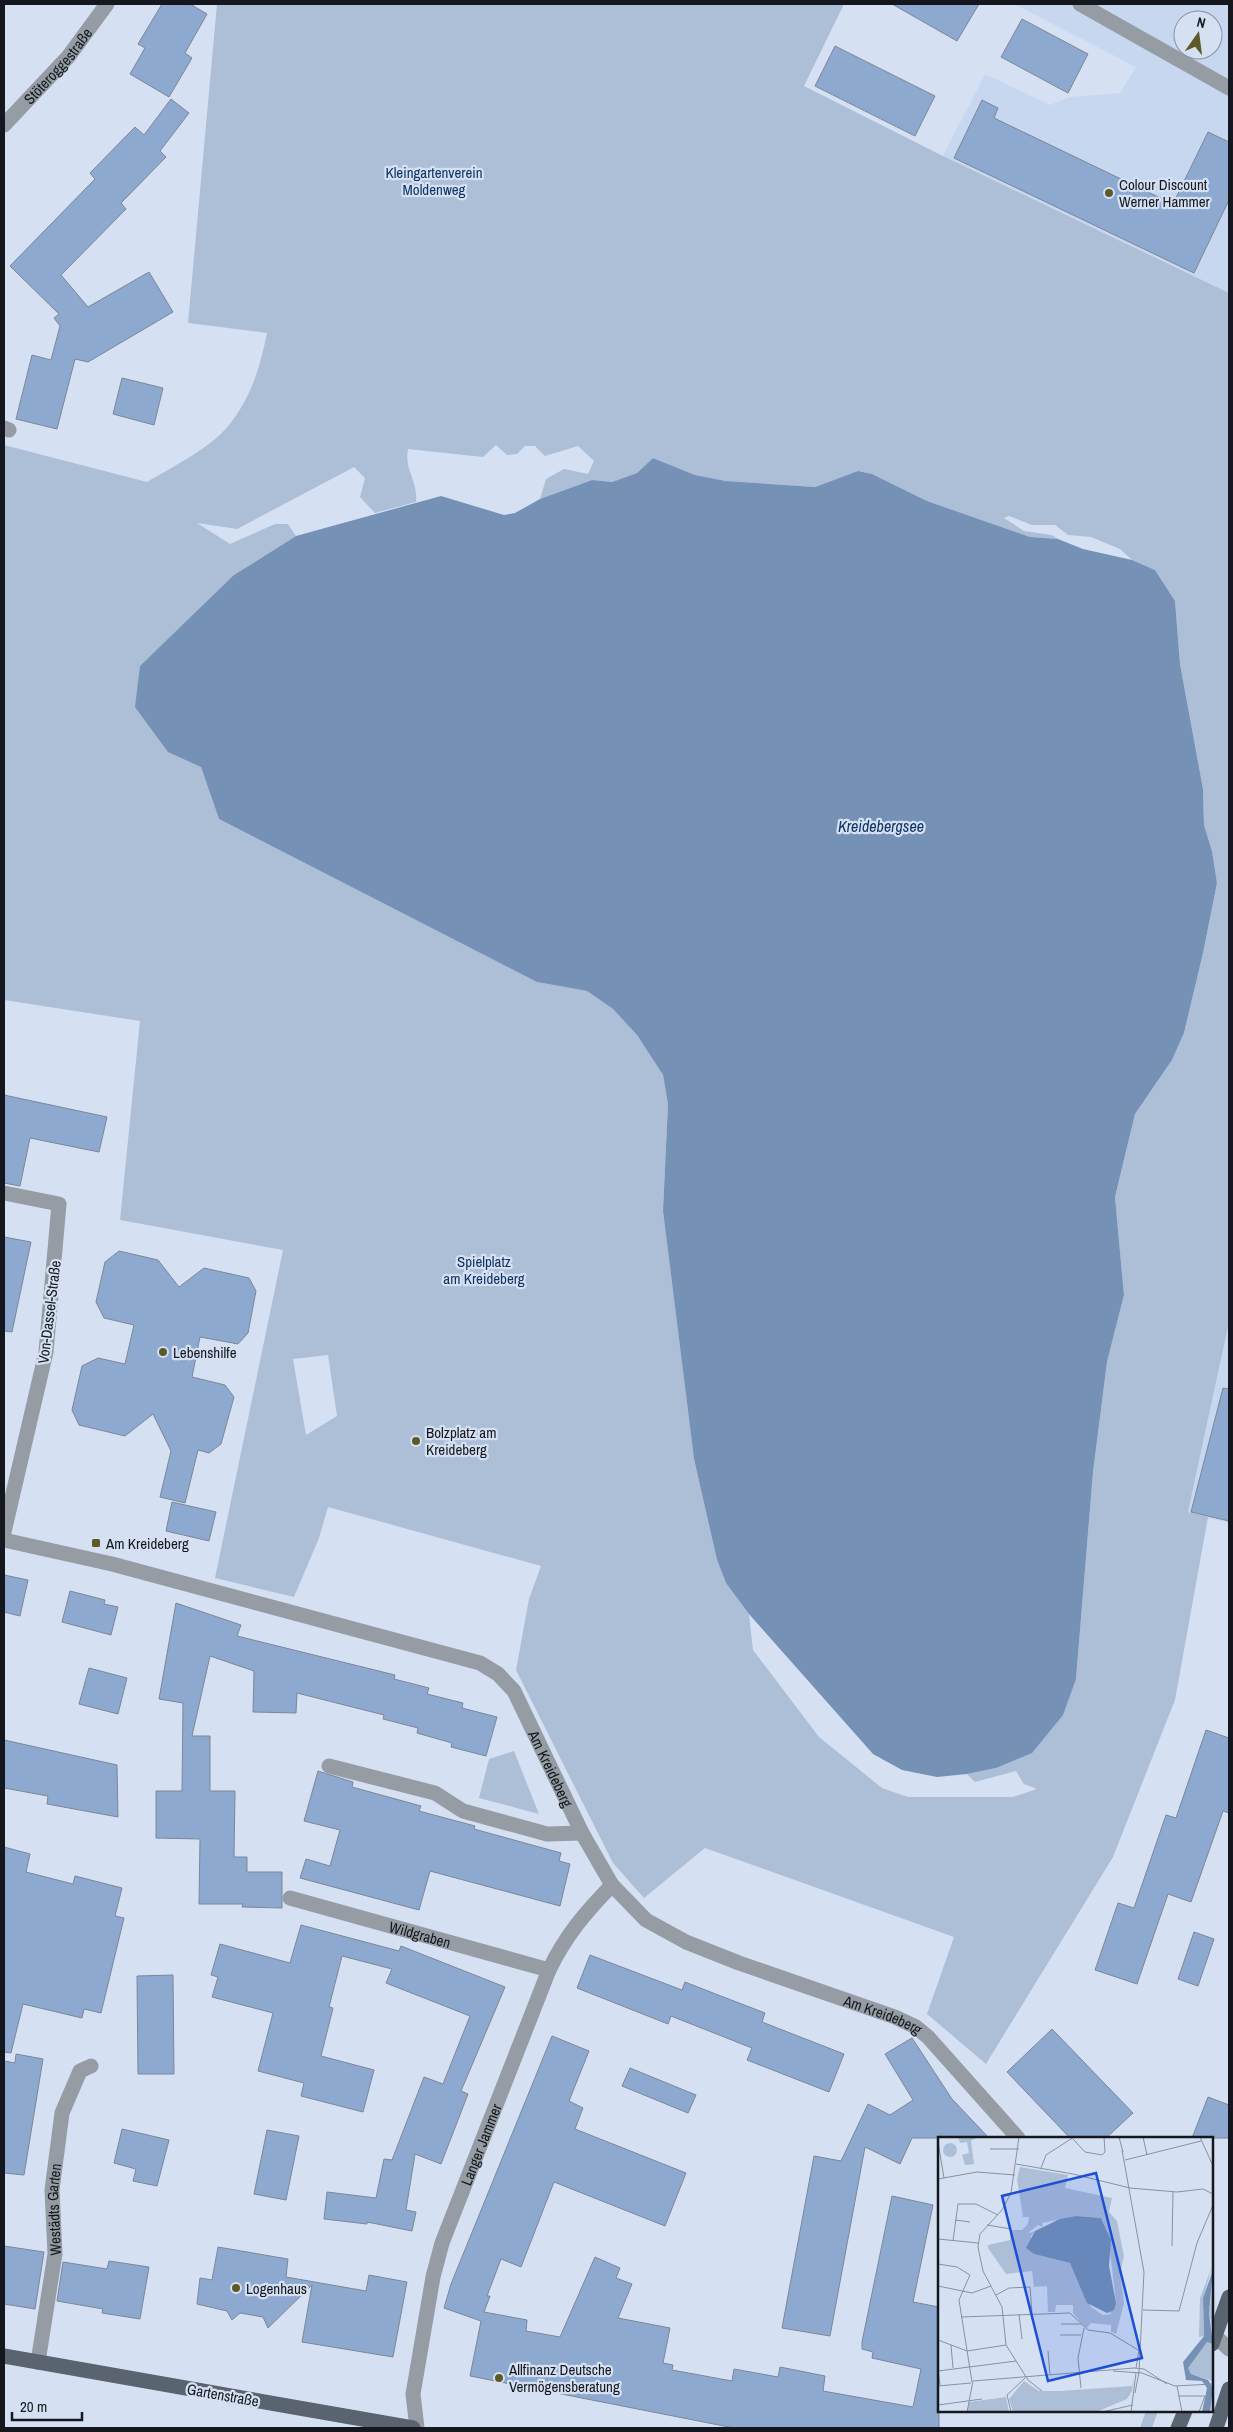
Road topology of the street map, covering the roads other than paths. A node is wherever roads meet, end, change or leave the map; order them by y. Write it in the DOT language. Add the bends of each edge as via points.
graph roads {
  1 [pos="107,4"];
  2 [pos="1080,4"];
  3 [pos="1229,88"];
  4 [pos="4,125"];
  5 [pos="4,1192"];
  6 [pos="4,1532"];
  7 [pos="4,1540"];
  8 [pos="329,1766"];
  9 [pos="582,1833"];
  10 [pos="612,1885"];
  11 [pos="290,1898"];
  12 [pos="549,1970"];
  13 [pos="91,2066"];
  14 [pos="1017,2137"];
  15 [pos="1229,2298"];
  16 [pos="1213,2337"];
  17 [pos="1229,2349"];
  18 [pos="4,2356"];
  19 [pos="38,2362"];
  20 [pos="1229,2389"];
  21 [pos="1185,2412"];
  22 [pos="413,2428"];
  23 [pos="417,2428"];
  24 [pos="1178,2428"];
  25 [pos="1216,2428"];
  1 -- 4 [label="street, Stöteroggestraße" via="68,57"];
  2 -- 3 [label="street"];
  5 -- 6 [label="street, Von-Dassel-Straße" via="59,1204 46,1352"];
  7 -- 9 [label="street, Am Kreideberg" via="112,1564 480,1663 498,1674 514,1691"];
  8 -- 9 [label="street" via="435,1793 463,1811 547,1834"];
  9 -- 10 [label="street, Am Kreideberg"];
  10 -- 12 [label="street, Langer Jammer" via="580,1918"];
  10 -- 14 [label="street, Am Kreideberg" via="646,1920 686,1942 916,2027"];
  11 -- 12 [label="street, Wildgraben"];
  12 -- 23 [label="street, Langer Jammer" via="442,2243 413,2394"];
  13 -- 19 [label="street, Westädts Garten" via="80,2071 62,2113 52,2190 55,2254"];
  15 -- 16 [label="main road"];
  16 -- 17 [label="street"];
  18 -- 19 [label="main road, Gartenstraße"];
  19 -- 22 [label="main road, Gartenstraße"];
  20 -- 25 [label="main road"];
  21 -- 24 [label="main road"];
}
